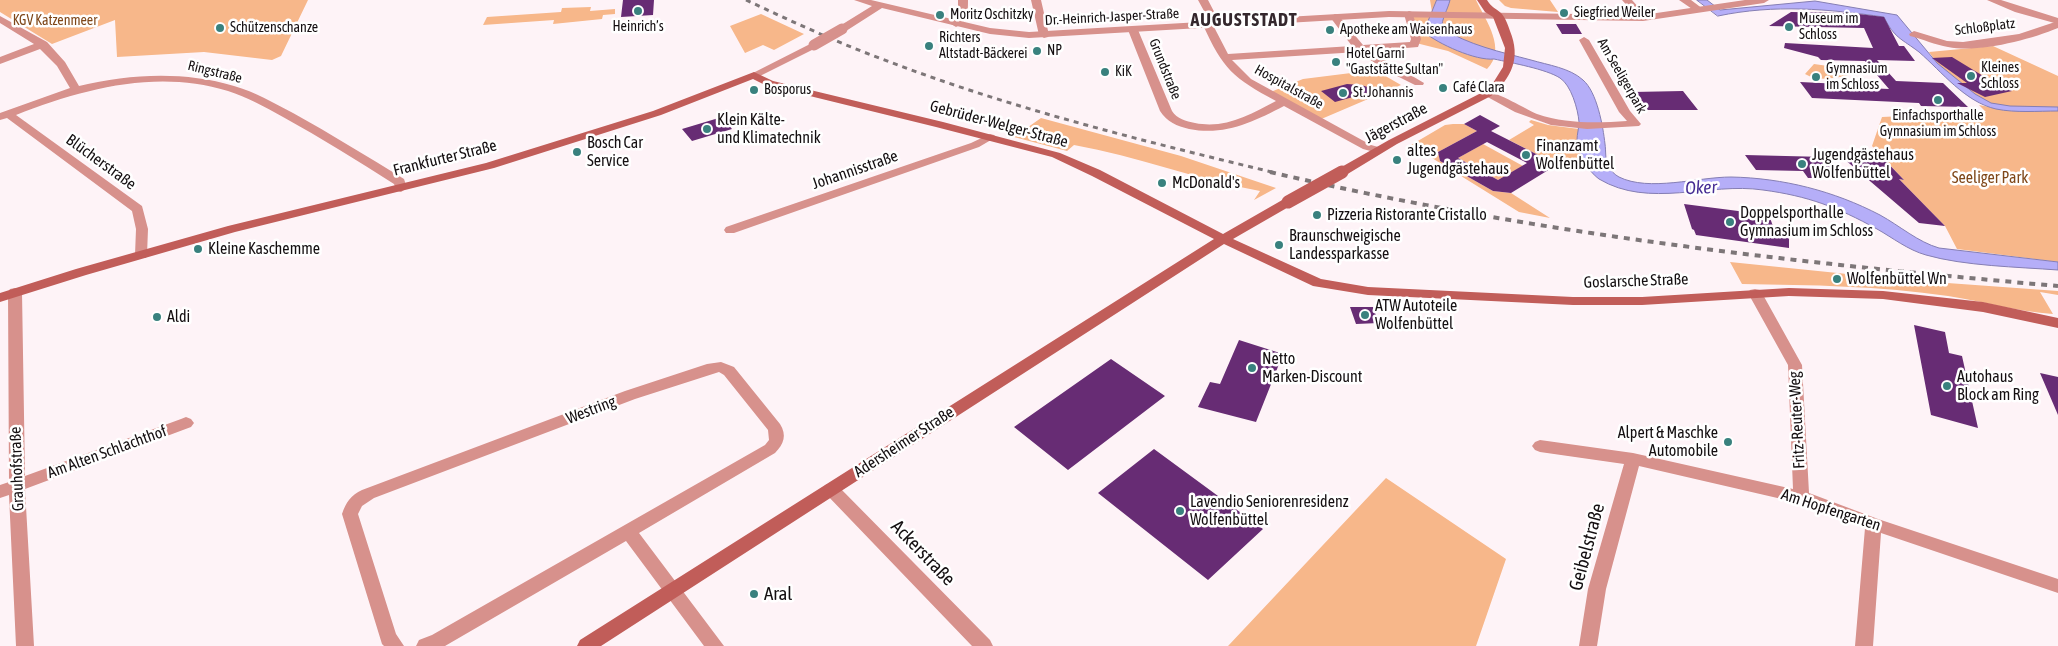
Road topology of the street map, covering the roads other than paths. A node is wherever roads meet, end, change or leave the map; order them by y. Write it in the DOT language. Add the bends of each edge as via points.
graph roads {
  1 [pos="859,0"];
  2 [pos="963,0"];
  3 [pos="1036,0"];
  4 [pos="1203,0"];
  5 [pos="1482,0"];
  6 [pos="1493,0"];
  7 [pos="1627,0"];
  8 [pos="1684,0"];
  9 [pos="1764,0"];
  10 [pos="1992,0"];
  11 [pos="881,5"];
  12 [pos="1701,9"];
  13 [pos="1409,14"];
  14 [pos="1497,15"];
  15 [pos="1335,16"];
  16 [pos="1643,18"];
  17 [pos="0,19"];
  18 [pos="2058,22"];
  19 [pos="956,24"];
  20 [pos="1212,25"];
  21 [pos="1133,30"];
  22 [pos="1914,34"];
  23 [pos="1044,35"];
  24 [pos="1584,40"];
  25 [pos="43,44"];
  26 [pos="1358,49"];
  27 [pos="1224,58"];
  28 [pos="0,61"];
  29 [pos="754,75"];
  30 [pos="1418,83"];
  31 [pos="76,90"];
  32 [pos="1487,94"];
  33 [pos="1283,102"];
  34 [pos="4,116"];
  35 [pos="1570,125"];
  36 [pos="990,137"];
  37 [pos="1378,150"];
  38 [pos="401,188"];
  39 [pos="730,230"];
  40 [pos="1223,239"];
  41 [pos="141,255"];
  42 [pos="15,292"];
  43 [pos="1755,293"];
  44 [pos="0,298"];
  45 [pos="2058,324"];
  46 [pos="186,423"];
  47 [pos="1540,446"];
  48 [pos="1633,459"];
  49 [pos="17,486"];
  50 [pos="831,489"];
  51 [pos="0,492"];
  52 [pos="1801,497"];
  53 [pos="1872,524"];
  54 [pos="628,531"];
  55 [pos="2058,586"];
  56 [pos="672,591"];
  57 [pos="25,646"];
  58 [pos="395,646"];
  59 [pos="426,646"];
  60 [pos="586,646"];
  61 [pos="715,646"];
  62 [pos="984,646"];
  63 [pos="1588,646"];
  64 [pos="1864,646"];
  1 -- 11 [label="street, Dr.-Heinrich-Jasper-Straße"];
  2 -- 19 [label="street" via="963,15"];
  3 -- 23 [label="street"];
  4 -- 20 [label="street, Hospitalstraße"];
  5 -- 14 [label="main road" via="1488,10"];
  6 -- 14 [label="main road" via="1500,10"];
  7 -- 16 [label="street"];
  8 -- 12 [label="street"];
  9 -- 12 [label="street, Dr.-Heinrich-Jasper-Straße"];
  10 -- 18 [label="street, Schloßplatz"];
  11 -- 19 [label="street, Dr.-Heinrich-Jasper-Straße"];
  11 -- 29 [label="street, Frankfurter Straße, bridge" via="814,45"];
  12 -- 16 [label="street, Dr.-Heinrich-Jasper-Straße"];
  13 -- 14 [label="street, Dr.-Heinrich-Jasper-Straße"];
  13 -- 15 [label="street, Dr.-Heinrich-Jasper-Straße"];
  13 -- 26 [label="street" via="1416,43"];
  14 -- 16 [label="street, Dr.-Heinrich-Jasper-Straße"];
  14 -- 32 [label="main road, Jägerstraße" via="1506,34 1510,60 1504,78"];
  15 -- 20 [label="street, Dr.-Heinrich-Jasper-Straße"];
  15 -- 26 [label="street"];
  17 -- 25 [label="street"];
  18 -- 22 [label="street, Schloßplatz" via="2037,33 1953,45"];
  19 -- 23 [label="street, Dr.-Heinrich-Jasper-Straße" via="1004,34"];
  20 -- 21 [label="street, Dr.-Heinrich-Jasper-Straße"];
  20 -- 27 [label="street, Hospitalstraße"];
  21 -- 23 [label="street, Dr.-Heinrich-Jasper-Straße"];
  21 -- 33 [label="street, Grundstraße" via="1166,111 1173,120 1192,126 1224,128 1242,123"];
  24 -- 35 [label="street, Am Seeligerpark" via="1635,124"];
  25 -- 28 [label="street"];
  25 -- 31 [label="street" via="60,61"];
  26 -- 27 [label="street"];
  26 -- 30 [label="street"];
  27 -- 33 [label="street, Hospitalstraße" via="1240,76"];
  29 -- 36 [label="main road, Gebrüder-Welger-Straße" via="769,84"];
  29 -- 38 [label="main road, Frankfurter Straße" via="647,116 490,166"];
  31 -- 34 [label="street, Ringstraße"];
  31 -- 38 [label="street, Ringstraße" via="119,81 179,78 230,88 267,104 338,143 400,182"];
  32 -- 35 [label="street, Am Seeligerpark" via="1540,118"];
  32 -- 37 [label="main road, Jägerstraße"];
  33 -- 37 [label="street, Hospitalstraße"];
  34 -- 41 [label="street, Blücherstraße" via="138,209 142,230"];
  36 -- 39 [label="street, Johannisstraße"];
  36 -- 40 [label="main road, Gebrüder-Welger-Straße" via="1067,158"];
  37 -- 40 [label="main road, Jägerstraße, bridge"];
  38 -- 41 [label="main road, Frankfurter Straße"];
  40 -- 43 [label="main road, Goslarsche Straße" via="1318,283 1368,292 1642,301"];
  40 -- 50 [label="main road, Adersheimer Straße"];
  41 -- 42 [label="main road, Frankfurter Straße"];
  42 -- 44 [label="main road, Frankfurter Straße"];
  42 -- 49 [label="street, Grauhofstraße"];
  43 -- 45 [label="main road, Goslarsche Straße" via="1911,297 1983,307"];
  43 -- 52 [label="street, Fritz-Reuter-Weg" via="1795,365"];
  46 -- 49 [label="street, Am Alten Schlachthof"];
  47 -- 48 [label="street, Am Hopfengarten"];
  48 -- 52 [label="street, Am Hopfengarten"];
  48 -- 63 [label="street, Geibelstraße" via="1597,590"];
  49 -- 51 [label="street, Am Alten Schlachthof"];
  49 -- 57 [label="street, Grauhofstraße"];
  50 -- 56 [label="main road, Adersheimer Straße"];
  50 -- 62 [label="street, Ackerstraße"];
  52 -- 53 [label="street, Am Hopfengarten"];
  53 -- 55 [label="street, Am Hopfengarten"];
  53 -- 64 [label="street"];
  54 -- 56 [label="street"];
  54 -- 58 [label="street, Westring" via="776,443 775,428 726,369 704,370 655,386 358,499 350,514 388,638"];
  54 -- 59 [label="street, Westring"];
  56 -- 60 [label="main road, Adersheimer Straße"];
  56 -- 61 [label="street"];
}
